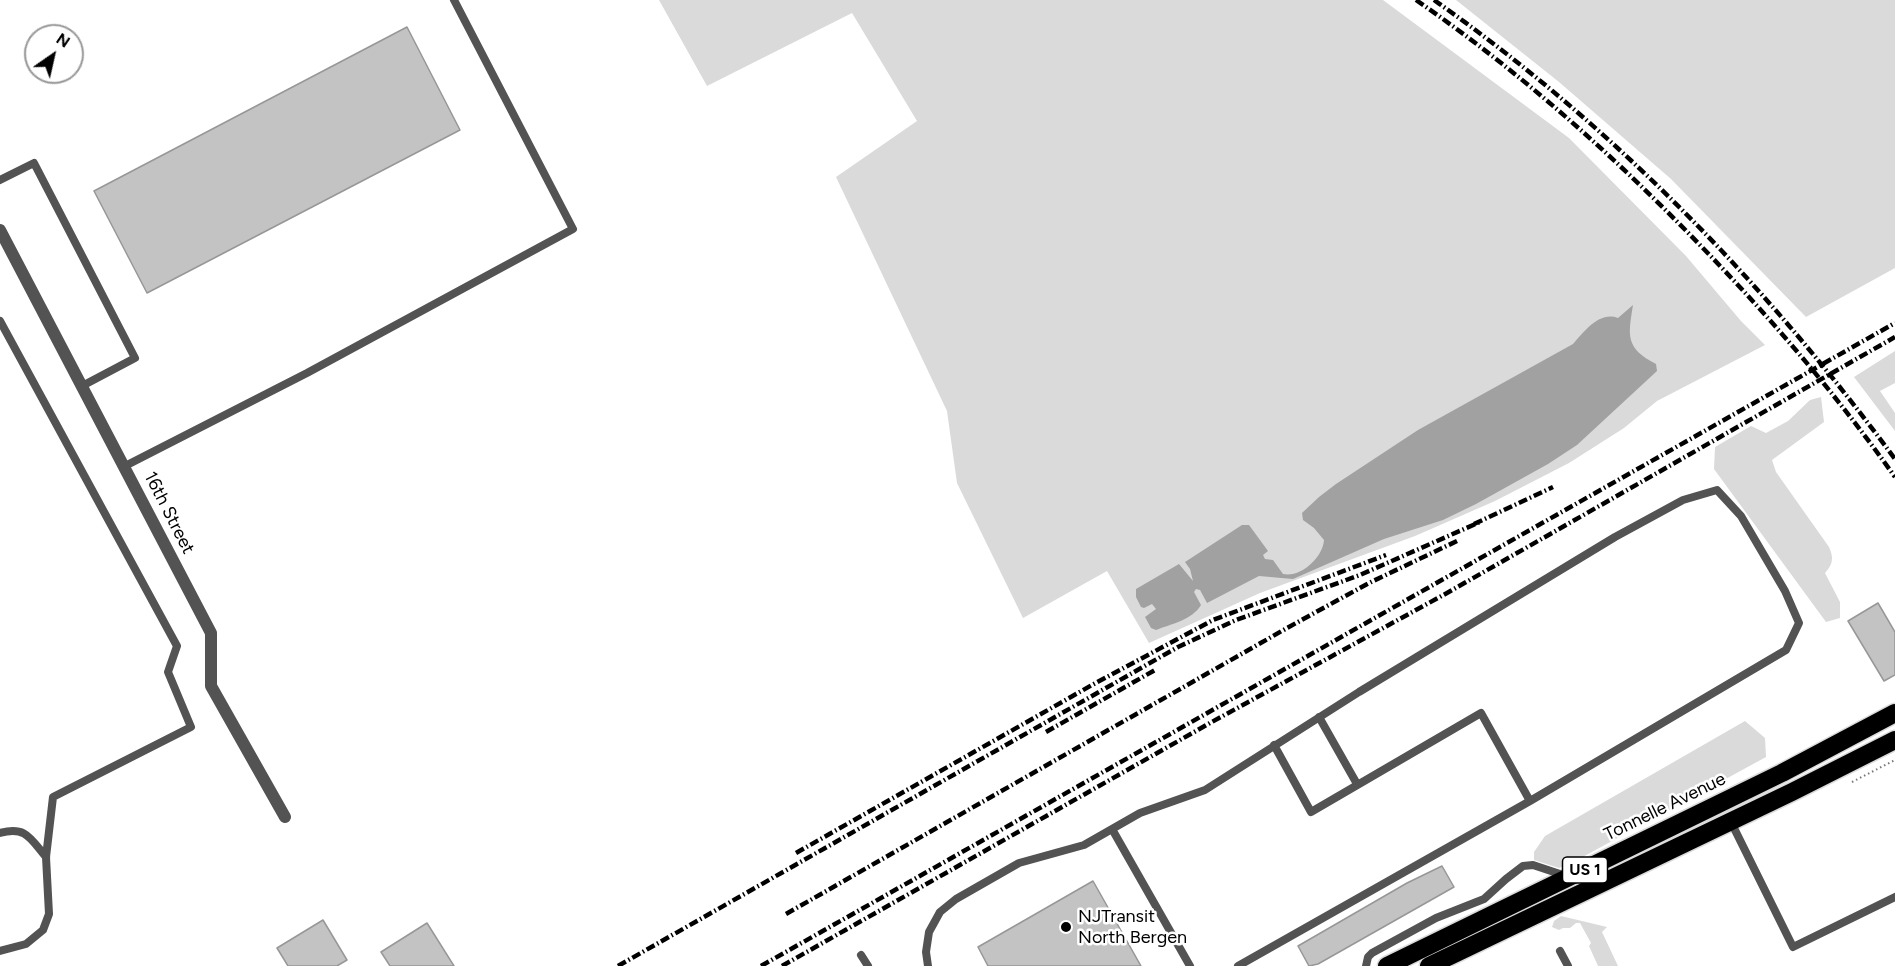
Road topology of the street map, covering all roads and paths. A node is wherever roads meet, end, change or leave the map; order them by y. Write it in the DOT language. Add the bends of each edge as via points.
graph roads {
  1 [pos="454,0"];
  2 [pos="0,180"];
  3 [pos="1,234"];
  4 [pos="0,321"];
  5 [pos="82,386"];
  6 [pos="125,466"];
  7 [pos="1895,713"];
  8 [pos="1319,717"];
  9 [pos="1895,740"];
  10 [pos="1274,745"];
  11 [pos="1881,757"];
  12 [pos="1895,760"];
  13 [pos="1357,784"];
  14 [pos="1530,801"];
  15 [pos="285,817"];
  16 [pos="1730,821"];
  17 [pos="1112,829"];
  18 [pos="0,833"];
  19 [pos="46,857"];
  20 [pos="1570,878"];
  21 [pos="1895,897"];
  22 [pos="0,951"];
  23 [pos="1560,951"];
  24 [pos="861,955"];
  25 [pos="868,966"];
  26 [pos="928,966"];
  27 [pos="1190,966"];
  28 [pos="1238,966"];
  29 [pos="1366,966"];
  30 [pos="1387,966"];
  31 [pos="1429,966"];
  32 [pos="1568,966"];
  1 -- 6 [label="lane" via="573,229"];
  2 -- 5 [label="lane" via="34,163 135,358"];
  3 -- 5 [label="street, 16th Street"];
  4 -- 19 [label="lane" via="177,646 168,672 191,727 53,797"];
  5 -- 6 [label="street, 16th Street"];
  6 -- 15 [label="street, 16th Street" via="211,633 211,686"];
  7 -- 20 [label="highway, Tonnelle Avenue / US 1"];
  8 -- 10 [label="lane"];
  8 -- 13 [label="lane"];
  8 -- 14 [label="lane" via="1623,533 1683,500 1717,490 1741,516 1790,602 1799,623 1786,650"];
  9 -- 11 [label="highway, US 1"];
  10 -- 13 [label="lane" via="1311,812"];
  10 -- 17 [label="lane" via="1206,790 1140,813"];
  11 -- 12 [label="path"];
  11 -- 16 [label="highway, US 1"];
  13 -- 14 [label="lane" via="1481,713"];
  14 -- 28 [label="lane"];
  16 -- 21 [label="lane" via="1793,947"];
  16 -- 31 [label="highway, US 1"];
  17 -- 26 [label="lane" via="1084,845 1019,863 956,899 940,912 929,932"];
  17 -- 27 [label="lane"];
  18 -- 19 [label="lane" via="24,831"];
  19 -- 22 [label="lane" via="49,914 43,930 26,944"];
  20 -- 29 [label="lane" via="1533,865 1523,866 1484,899 1436,918 1372,953"];
  20 -- 30 [label="highway, Tonnelle Avenue / US 1"];
  23 -- 32 [label="lane"];
  24 -- 25 [label="lane"];
}
